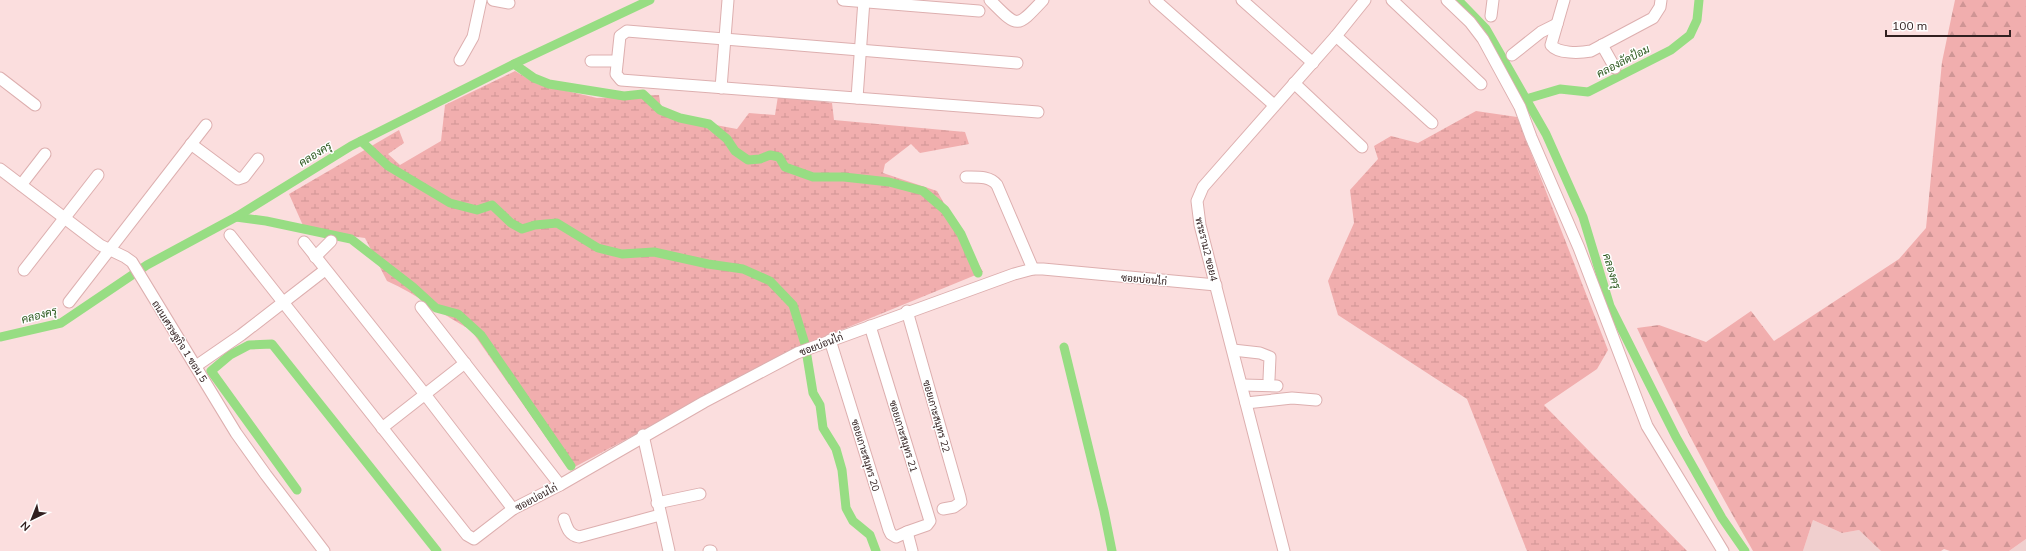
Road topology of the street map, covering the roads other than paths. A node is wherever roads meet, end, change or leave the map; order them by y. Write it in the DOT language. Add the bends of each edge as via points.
graph roads {
  1 [pos="481,0"];
  2 [pos="493,0"];
  3 [pos="728,0"];
  4 [pos="843,0"];
  5 [pos="990,0"];
  6 [pos="1043,0"];
  7 [pos="1155,0"];
  8 [pos="1242,0"];
  9 [pos="1365,0"];
  10 [pos="1392,0"];
  11 [pos="1447,0"];
  12 [pos="1493,0"];
  13 [pos="1564,0"];
  14 [pos="1661,0"];
  15 [pos="864,1"];
  16 [pos="509,3"];
  17 [pos="979,11"];
  18 [pos="1491,16"];
  19 [pos="1557,24"];
  20 [pos="1336,36"];
  21 [pos="724,39"];
  22 [pos="1602,45"];
  23 [pos="860,49"];
  24 [pos="1512,54"];
  25 [pos="460,60"];
  26 [pos="591,61"];
  27 [pos="617,61"];
  28 [pos="1017,63"];
  29 [pos="1313,63"];
  30 [pos="1615,68"];
  31 [pos="0,78"];
  32 [pos="1294,83"];
  33 [pos="1481,84"];
  34 [pos="721,88"];
  35 [pos="857,98"];
  36 [pos="35,105"];
  37 [pos="1274,105"];
  38 [pos="1038,112"];
  39 [pos="1432,123"];
  40 [pos="206,125"];
  41 [pos="191,144"];
  42 [pos="1362,147"];
  43 [pos="45,154"];
  44 [pos="258,159"];
  45 [pos="0,169"];
  46 [pos="98,175"];
  47 [pos="966,177"];
  48 [pos="21,185"];
  49 [pos="64,218"];
  50 [pos="230,235"];
  51 [pos="331,241"];
  52 [pos="304,242"];
  53 [pos="109,249"];
  54 [pos="315,257"];
  55 [pos="1033,269"];
  56 [pos="24,270"];
  57 [pos="326,270"];
  58 [pos="1216,286"];
  59 [pos="69,302"];
  60 [pos="283,303"];
  61 [pos="421,307"];
  62 [pos="907,311"];
  63 [pos="870,326"];
  64 [pos="830,340"];
  65 [pos="1233,350"];
  66 [pos="465,362"];
  67 [pos="196,366"];
  68 [pos="1242,385"];
  69 [pos="424,393"];
  70 [pos="1316,400"];
  71 [pos="1246,403"];
  72 [pos="382,428"];
  73 [pos="643,435"];
  74 [pos="560,485"];
  75 [pos="700,494"];
  76 [pos="658,503"];
  77 [pos="512,509"];
  78 [pos="943,509"];
  79 [pos="660,516"];
  80 [pos="564,519"];
  81 [pos="907,532"];
  82 [pos="324,551"];
  83 [pos="669,551"];
  84 [pos="912,551"];
  85 [pos="1284,551"];
  86 [pos="1723,551"];
  1 -- 25 [label="street" via="473,37"];
  2 -- 16 [label="street"];
  3 -- 21 [label="street"];
  4 -- 15 [label="street"];
  5 -- 6 [label="street" via="1016,23 1025,19"];
  7 -- 37 [label="street"];
  8 -- 29 [label="street"];
  9 -- 20 [label="street, พระราม2 ซอย4"];
  10 -- 33 [label="street"];
  11 -- 86 [label="street" via="1483,39 1520,107 1579,248 1646,426"];
  12 -- 18 [label="street"];
  13 -- 19 [label="street"];
  14 -- 22 [label="street" via="1653,18"];
  15 -- 17 [label="street"];
  15 -- 23 [label="street"];
  19 -- 22 [label="street" via="1551,45 1553,48 1581,53"];
  19 -- 24 [label="street" via="1541,32"];
  20 -- 29 [label="street, พระราม2 ซอย4"];
  20 -- 39 [label="street"];
  21 -- 23 [label="street"];
  21 -- 27 [label="street" via="627,31 620,36"];
  21 -- 34 [label="street"];
  22 -- 30 [label="street"];
  23 -- 28 [label="street"];
  23 -- 35 [label="street"];
  26 -- 27 [label="street"];
  27 -- 34 [label="street" via="616,74 621,80"];
  29 -- 32 [label="street, พระราม2 ซอย4"];
  31 -- 36 [label="street"];
  32 -- 37 [label="street, พระราม2 ซอย4"];
  32 -- 42 [label="street"];
  34 -- 35 [label="street"];
  35 -- 38 [label="street"];
  37 -- 58 [label="street, พระราม2 ซอย4" via="1203,187 1197,201 1198,216"];
  40 -- 41 [label="street"];
  41 -- 44 [label="street" via="238,179 244,177"];
  41 -- 53 [label="street"];
  43 -- 48 [label="street"];
  45 -- 48 [label="street, ถนนเศรษฐกิจ 1 ซอน 5"];
  46 -- 49 [label="street"];
  47 -- 55 [label="street" via="988,178 997,185"];
  48 -- 49 [label="street, ถนนเศรษฐกิจ 1 ซอน 5"];
  49 -- 53 [label="street, ถนนเศรษฐกิจ 1 ซอน 5"];
  49 -- 56 [label="street"];
  50 -- 60 [label="street"];
  51 -- 54 [label="street"];
  52 -- 54 [label="street"];
  53 -- 59 [label="street"];
  53 -- 67 [label="street, ถนนเศรษฐกิจ 1 ซอน 5" via="132,262"];
  54 -- 57 [label="street"];
  55 -- 58 [label="street, ซอยบ่อนไก่"];
  55 -- 62 [label="street, ซอยบ่อนไก่"];
  57 -- 60 [label="street"];
  57 -- 69 [label="street"];
  58 -- 65 [label="street, พระราม2 ซอย4"];
  60 -- 67 [label="street"];
  60 -- 72 [label="street"];
  61 -- 66 [label="street"];
  62 -- 63 [label="street, ซอยบ่อนไก่"];
  62 -- 78 [label="street, ซอยเกาะสมุทร 22" via="961,502"];
  63 -- 64 [label="street, ซอยบ่อนไก่"];
  63 -- 81 [label="street, ซอยเกาะสมุทร 21" via="930,521 927,525"];
  64 -- 73 [label="street, ซอยบ่อนไก่" via="797,353"];
  64 -- 81 [label="street, ซอยเกาะสมุทร 20" via="889,530 896,537"];
  65 -- 68 [label="street, พระราม2 ซอย4"];
  65 -- 68 [label="street" via="1260,353 1270,357 1273,383"];
  66 -- 69 [label="street"];
  66 -- 74 [label="street"];
  67 -- 82 [label="street, ถนนเศรษฐกิจ 1 ซอน 5" via="254,458"];
  68 -- 71 [label="street, พระราม2 ซอย4"];
  69 -- 72 [label="street"];
  69 -- 77 [label="street"];
  70 -- 71 [label="street" via="1292,398"];
  71 -- 85 [label="street, พระราม2 ซอย4"];
  72 -- 77 [label="street, ซอยบ่อนไก่" via="471,539 476,538"];
  73 -- 74 [label="street, ซอยบ่อนไก่"];
  73 -- 76 [label="street"];
  74 -- 77 [label="street, ซอยบ่อนไก่"];
  75 -- 76 [label="street"];
  76 -- 79 [label="street"];
  79 -- 80 [label="street" via="579,538 567,530"];
  79 -- 83 [label="street"];
  81 -- 84 [label="street"];
}
